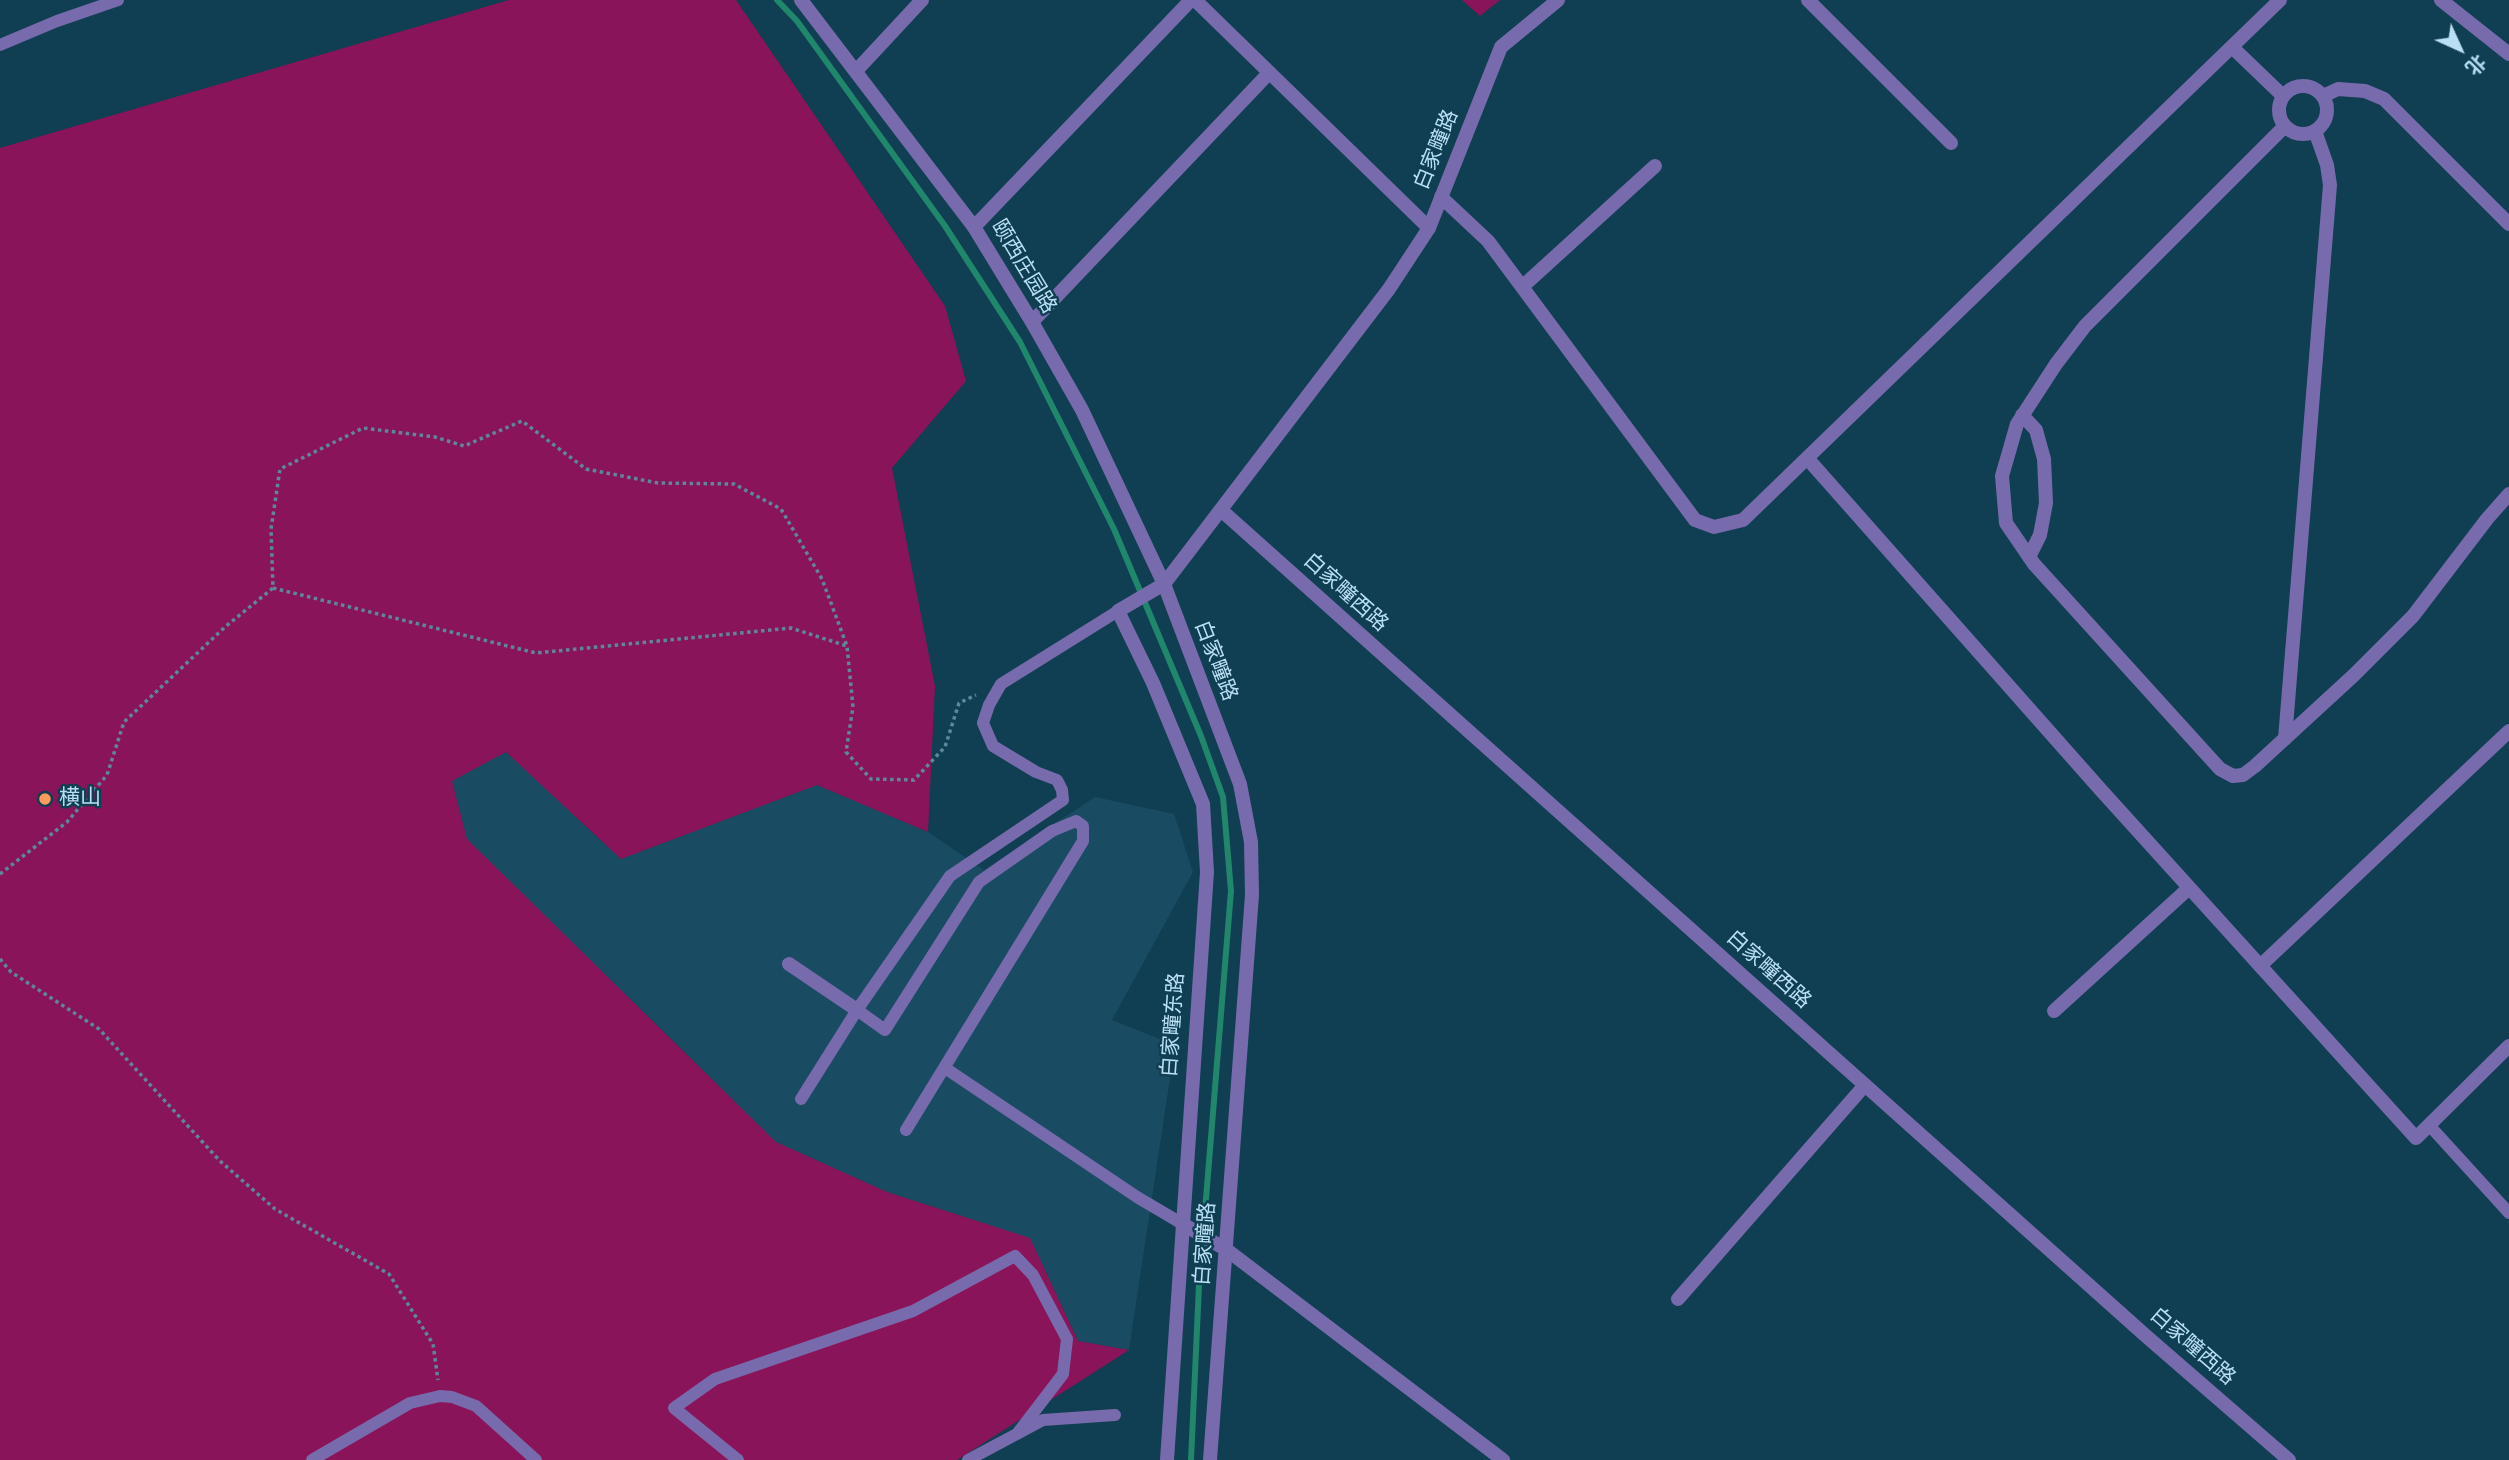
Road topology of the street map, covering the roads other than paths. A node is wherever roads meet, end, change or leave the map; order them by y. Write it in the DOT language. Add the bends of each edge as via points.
graph roads {
  1 [pos="118,0"];
  2 [pos="801,0"];
  3 [pos="922,0"];
  4 [pos="1193,0"];
  5 [pos="1558,0"];
  6 [pos="1808,0"];
  7 [pos="2280,0"];
  8 [pos="2441,0"];
  9 [pos="0,45"];
  10 [pos="2232,47"];
  11 [pos="2509,54"];
  12 [pos="856,71"];
  13 [pos="1269,73"];
  14 [pos="2283,96"];
  15 [pos="2323,96"];
  16 [pos="2285,127"];
  17 [pos="2315,131"];
  18 [pos="1951,143"];
  19 [pos="1655,166"];
  20 [pos="1441,197"];
  21 [pos="2509,224"];
  22 [pos="974,227"];
  23 [pos="1429,228"];
  24 [pos="1522,287"];
  25 [pos="1032,322"];
  26 [pos="2022,415"];
  27 [pos="1807,458"];
  28 [pos="2509,494"];
  29 [pos="1221,510"];
  30 [pos="2029,557"];
  31 [pos="1158,588"];
  32 [pos="1118,611"];
  33 [pos="2509,731"];
  34 [pos="2285,739"];
  35 [pos="2189,888"];
  36 [pos="789,964"];
  37 [pos="2260,966"];
  38 [pos="857,1010"];
  39 [pos="2054,1010"];
  40 [pos="2509,1046"];
  41 [pos="944,1068"];
  42 [pos="1865,1085"];
  43 [pos="801,1099"];
  44 [pos="2429,1125"];
  45 [pos="906,1130"];
  46 [pos="2509,1213"];
  47 [pos="1188,1226"];
  48 [pos="1227,1250"];
  49 [pos="1678,1299"];
  50 [pos="1115,1415"];
  51 [pos="1017,1434"];
  52 [pos="313,1460"];
  53 [pos="536,1460"];
  54 [pos="738,1460"];
  55 [pos="968,1460"];
  56 [pos="1167,1460"];
  57 [pos="1210,1460"];
  58 [pos="1503,1460"];
  59 [pos="2289,1460"];
  1 -- 9 [label="lane"];
  2 -- 12 [label="street, 颐西庄园路"];
  3 -- 12 [label="street"];
  4 -- 13 [label="street"];
  4 -- 22 [label="street"];
  5 -- 20 [label="street, 白家疃路" via="1501,47"];
  6 -- 18 [label="street"];
  7 -- 10 [label="street"];
  8 -- 11 [label="street"];
  10 -- 14 [label="street"];
  10 -- 27 [label="street"];
  12 -- 22 [label="street, 颐西庄园路"];
  13 -- 23 [label="street"];
  13 -- 25 [label="street"];
  14 -- 15 [label="street" via="2303,86"];
  14 -- 16 [label="street" via="2278,112"];
  15 -- 17 [label="street" via="2326,119"];
  15 -- 21 [label="street" via="2338,89 2365,91 2384,99"];
  16 -- 17 [label="street" via="2299,134"];
  16 -- 26 [label="street" via="2085,326"];
  17 -- 34 [label="street" via="2330,185"];
  19 -- 24 [label="street"];
  20 -- 23 [label="street, 白家疃路"];
  20 -- 24 [label="street" via="1488,241"];
  22 -- 25 [label="street, 颐西庄园路"];
  23 -- 29 [label="street, 白家疃路" via="1389,289"];
  24 -- 27 [label="street" via="1695,520 1714,527 1744,520"];
  25 -- 31 [label="street, 颐西庄园路" via="1082,410"];
  26 -- 30 [label="street" via="2036,430 2044,458 2046,503 2040,535"];
  26 -- 30 [label="street" via="2002,476 2006,523"];
  27 -- 35 [label="street"];
  28 -- 34 [label="street" via="2413,615"];
  29 -- 31 [label="street, 白家疃路"];
  29 -- 42 [label="street, 白家疃西路"];
  30 -- 34 [label="street" via="2220,769 2243,775"];
  31 -- 32 [label="street"];
  31 -- 48 [label="street, 白家疃路" via="1240,784 1251,842 1252,895"];
  32 -- 38 [label="lane" via="1001,684 983,723 993,746 1057,780 1063,800 950,876"];
  32 -- 47 [label="street, 白家疃东路" via="1203,804 1206,872"];
  33 -- 37 [label="street"];
  35 -- 37 [label="street"];
  35 -- 39 [label="street"];
  36 -- 38 [label="street"];
  37 -- 44 [label="street" via="2416,1138"];
  38 -- 41 [label="lane" via="885,1030 979,883 1052,831 1076,821 1083,826 1083,841"];
  38 -- 43 [label="lane"];
  40 -- 44 [label="street"];
  41 -- 45 [label="lane"];
  41 -- 47 [label="lane"];
  42 -- 49 [label="street"];
  42 -- 59 [label="street, 白家疃西路"];
  44 -- 46 [label="lane"];
  47 -- 48 [label="street"];
  47 -- 56 [label="street, 白家疃东路"];
  48 -- 57 [label="street, 白家疃路"];
  48 -- 58 [label="street"];
  50 -- 51 [label="lane" via="1043,1420"];
  51 -- 54 [label="lane" via="1063,1374 1067,1339 1033,1275 1015,1256 914,1311 715,1378 674,1408"];
  51 -- 55 [label="lane"];
  52 -- 53 [label="lane" via="410,1403 440,1396 476,1406"];
}
